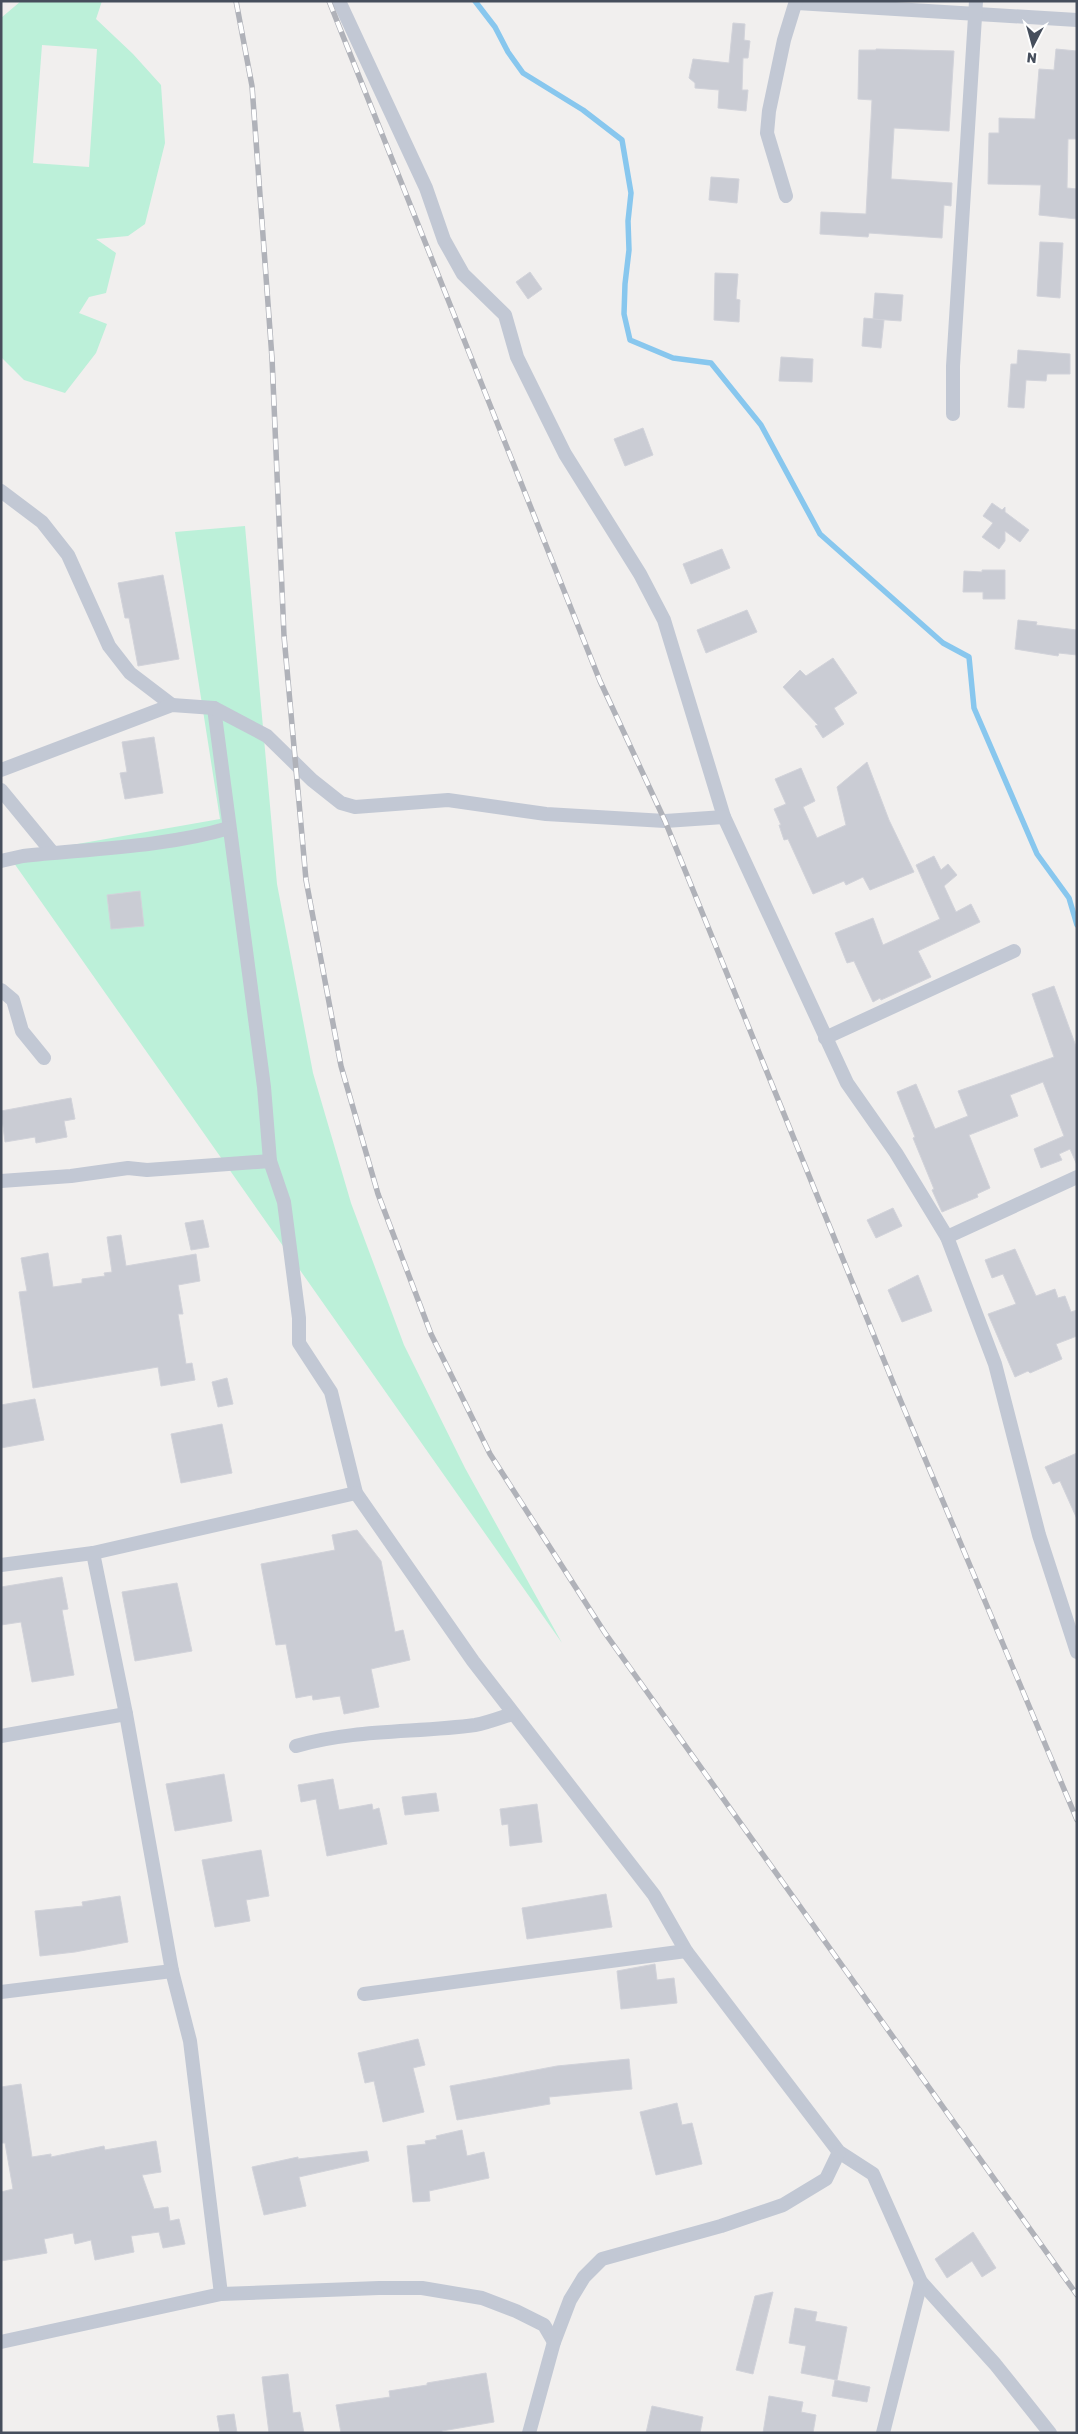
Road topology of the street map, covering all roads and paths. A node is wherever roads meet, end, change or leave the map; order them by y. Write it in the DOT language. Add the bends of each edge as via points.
graph roads {
  1 [pos="339,1"];
  2 [pos="797,2"];
  3 [pos="975,8"];
  4 [pos="1077,20"];
  5 [pos="786,196"];
  6 [pos="953,414"];
  7 [pos="1,491"];
  8 [pos="172,705"];
  9 [pos="214,708"];
  10 [pos="1,770"];
  11 [pos="1,790"];
  12 [pos="724,817"];
  13 [pos="229,828"];
  14 [pos="52,852"];
  15 [pos="1,861"];
  16 [pos="1014,951"];
  17 [pos="1,990"];
  18 [pos="825,1038"];
  19 [pos="44,1058"];
  20 [pos="270,1161"];
  21 [pos="1077,1177"];
  22 [pos="1,1181"];
  23 [pos="947,1237"];
  24 [pos="356,1493"];
  25 [pos="93,1553"];
  26 [pos="1,1564"];
  27 [pos="1077,1652"];
  28 [pos="126,1714"];
  29 [pos="512,1714"];
  30 [pos="1,1736"];
  31 [pos="296,1746"];
  32 [pos="686,1951"];
  33 [pos="172,1971"];
  34 [pos="1,1992"];
  35 [pos="364,1994"];
  36 [pos="839,2152"];
  37 [pos="921,2282"];
  38 [pos="221,2294"];
  39 [pos="1,2342"];
  40 [pos="554,2342"];
  41 [pos="529,2433"];
  42 [pos="883,2433"];
  43 [pos="1050,2433"];
  1 -- 12 [label="street" via="426,188 444,240 463,274 505,315 517,357 565,454 640,574 664,620"];
  2 -- 3 [label="street"];
  2 -- 5 [label="street" via="784,40 767,133"];
  3 -- 4 [label="street"];
  3 -- 6 [label="street" via="952,366"];
  7 -- 8 [label="street" via="42,522 68,555 109,646 130,674"];
  8 -- 9 [label="street"];
  8 -- 10 [label="street"];
  9 -- 12 [label="street" via="267,736 312,780 341,803 355,807 448,800 556,815 664,821"];
  9 -- 13 [label="street"];
  11 -- 14 [label="street"];
  12 -- 18 [label="street"];
  13 -- 14 [label="street" via="156,842"];
  13 -- 20 [label="street" via="264,1087"];
  14 -- 15 [label="street"];
  16 -- 18 [label="street"];
  17 -- 19 [label="street" via="13,1000 22,1031"];
  18 -- 23 [label="street" via="847,1083 896,1153"];
  20 -- 22 [label="street" via="146,1170 128,1168"];
  20 -- 24 [label="street" via="284,1202 299,1318 299,1343 331,1392"];
  21 -- 23 [label="street"];
  23 -- 27 [label="street" via="995,1364 1039,1535"];
  24 -- 25 [label="street"];
  24 -- 29 [label="street"];
  25 -- 26 [label="street"];
  25 -- 28 [label="street"];
  28 -- 30 [label="street"];
  28 -- 33 [label="street"];
  29 -- 31 [label="street" via="476,1724 315,1740"];
  29 -- 32 [label="street" via="654,1895"];
  32 -- 35 [label="street"];
  32 -- 36 [label="street"];
  33 -- 34 [label="street"];
  33 -- 38 [label="street" via="190,2041"];
  36 -- 37 [label="street" via="873,2174"];
  36 -- 40 [label="street" via="826,2179 783,2205 602,2259 584,2277 570,2300"];
  37 -- 42 [label="street"];
  37 -- 43 [label="street" via="995,2364"];
  38 -- 39 [label="street"];
  38 -- 40 [label="street" via="422,2288 482,2298 516,2310 544,2325"];
  40 -- 41 [label="street"];
}
